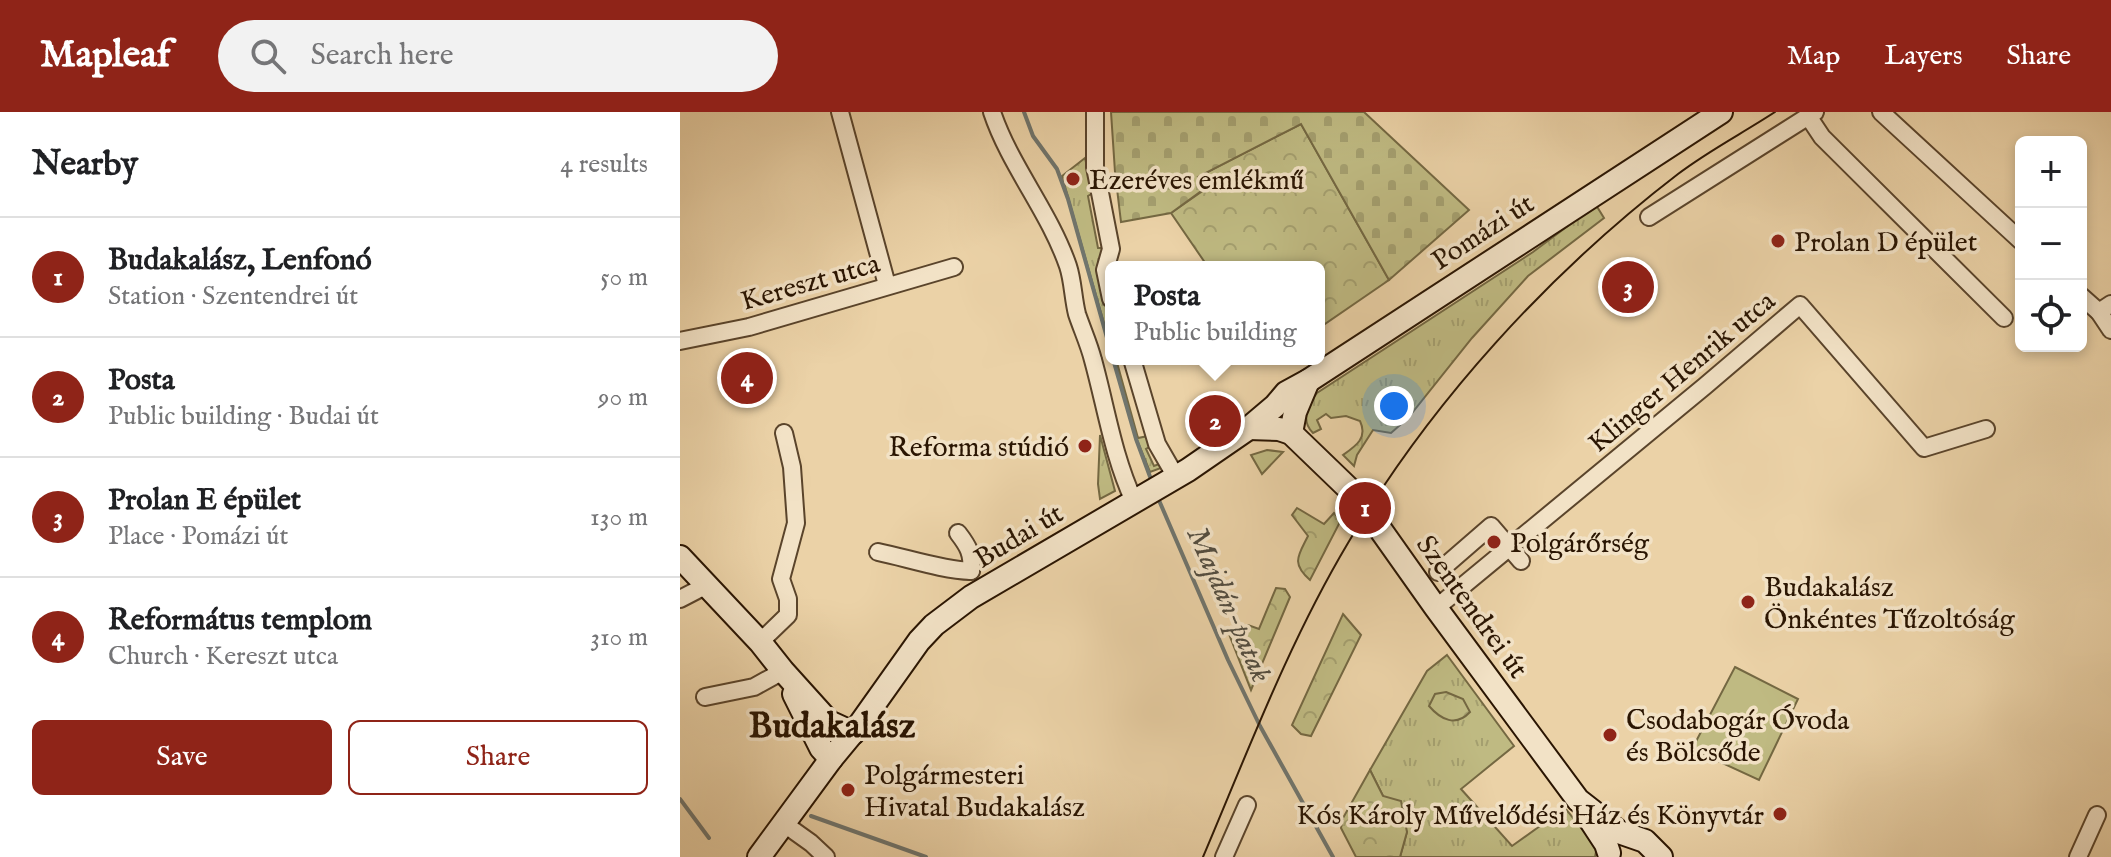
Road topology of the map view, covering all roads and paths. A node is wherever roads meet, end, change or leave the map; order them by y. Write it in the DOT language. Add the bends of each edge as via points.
graph roads {
  1 [pos="840,112"];
  2 [pos="992,112"];
  3 [pos="1095,112"];
  4 [pos="1721,112"];
  5 [pos="1881,112"];
  6 [pos="1811,114"];
  7 [pos="1649,217"];
  8 [pos="2015,235"];
  9 [pos="1108,261"];
  10 [pos="954,267"];
  11 [pos="887,285"];
  12 [pos="2087,299"];
  13 [pos="2105,308"];
  14 [pos="2004,318"];
  15 [pos="2111,330"];
  16 [pos="680,341"];
  17 [pos="1134,365"];
  18 [pos="1285,421"];
  19 [pos="1986,429"];
  20 [pos="784,433"];
  21 [pos="1171,480"];
  22 [pos="1139,498"];
  23 [pos="958,533"];
  24 [pos="878,552"];
  25 [pos="1515,555"];
  26 [pos="680,557"];
  27 [pos="971,571"];
  28 [pos="1438,572"];
  29 [pos="707,585"];
  30 [pos="982,591"];
  31 [pos="680,599"];
  32 [pos="1436,608"];
  33 [pos="760,642"];
  34 [pos="783,671"];
  35 [pos="705,697"];
  36 [pos="853,733"];
  37 [pos="831,759"];
  38 [pos="1578,800"];
  39 [pos="1247,805"];
  40 [pos="2097,815"];
  41 [pos="783,823"];
  42 [pos="1632,836"];
  43 [pos="1656,854"];
  44 [pos="1609,855"];
  45 [pos="759,857"];
  46 [pos="826,857"];
  47 [pos="1224,857"];
  48 [pos="2078,857"];
  1 -- 11 [label="street"];
  2 -- 22 [label="street" via="1068,266 1126,484"];
  3 -- 9 [label="street" via="1095,167 1111,243"];
  4 -- 18 [label="main road, Pomázi út" via="1308,381"];
  5 -- 8 [label="street"];
  6 -- 7 [label="street"];
  6 -- 14 [label="street" via="1822,137"];
  10 -- 11 [label="street, Kereszt utca"];
  11 -- 16 [label="street, Kereszt utca" via="749,327"];
  12 -- 13 [label="street"];
  13 -- 15 [label="street"];
  17 -- 21 [label="street"];
  18 -- 21 [label="main road, Budai út" via="1249,428"];
  18 -- 32 [label="main road, Szentendrei út" via="1362,504"];
  19 -- 25 [label="street, Klinger Henrik utca" via="1924,448 1800,305"];
  20 -- 33 [label="street" via="796,523 781,579 788,615"];
  21 -- 22 [label="main road, Budai út"];
  22 -- 30 [label="main road, Budai út"];
  23 -- 27 [label="street" via="970,548"];
  24 -- 27 [label="street"];
  25 -- 28 [label="street" via="1491,526"];
  25 -- 32 [label="street, Klinger Henrik utca"];
  26 -- 29 [label="main road"];
  27 -- 30 [label="street"];
  29 -- 31 [label="street"];
  29 -- 33 [label="main road"];
  30 -- 36 [label="main road, Budai út" via="919,641"];
  32 -- 38 [label="main road, Szentendrei út"];
  33 -- 34 [label="main road"];
  34 -- 35 [label="street" via="754,687"];
  34 -- 36 [label="main road" via="829,722"];
  34 -- 37 [label="main road"];
  36 -- 37 [label="main road, Budai út"];
  37 -- 41 [label="main road, Budai út"];
  38 -- 42 [label="main road, Szentendrei út"];
  38 -- 44 [label="main road"];
  39 -- 47 [label="street"];
  40 -- 48 [label="street"];
  41 -- 45 [label="main road, Budai út"];
  41 -- 46 [label="street"];
  42 -- 43 [label="main road, Szentendrei út"];
  42 -- 44 [label="main road" via="1616,842"];
}
